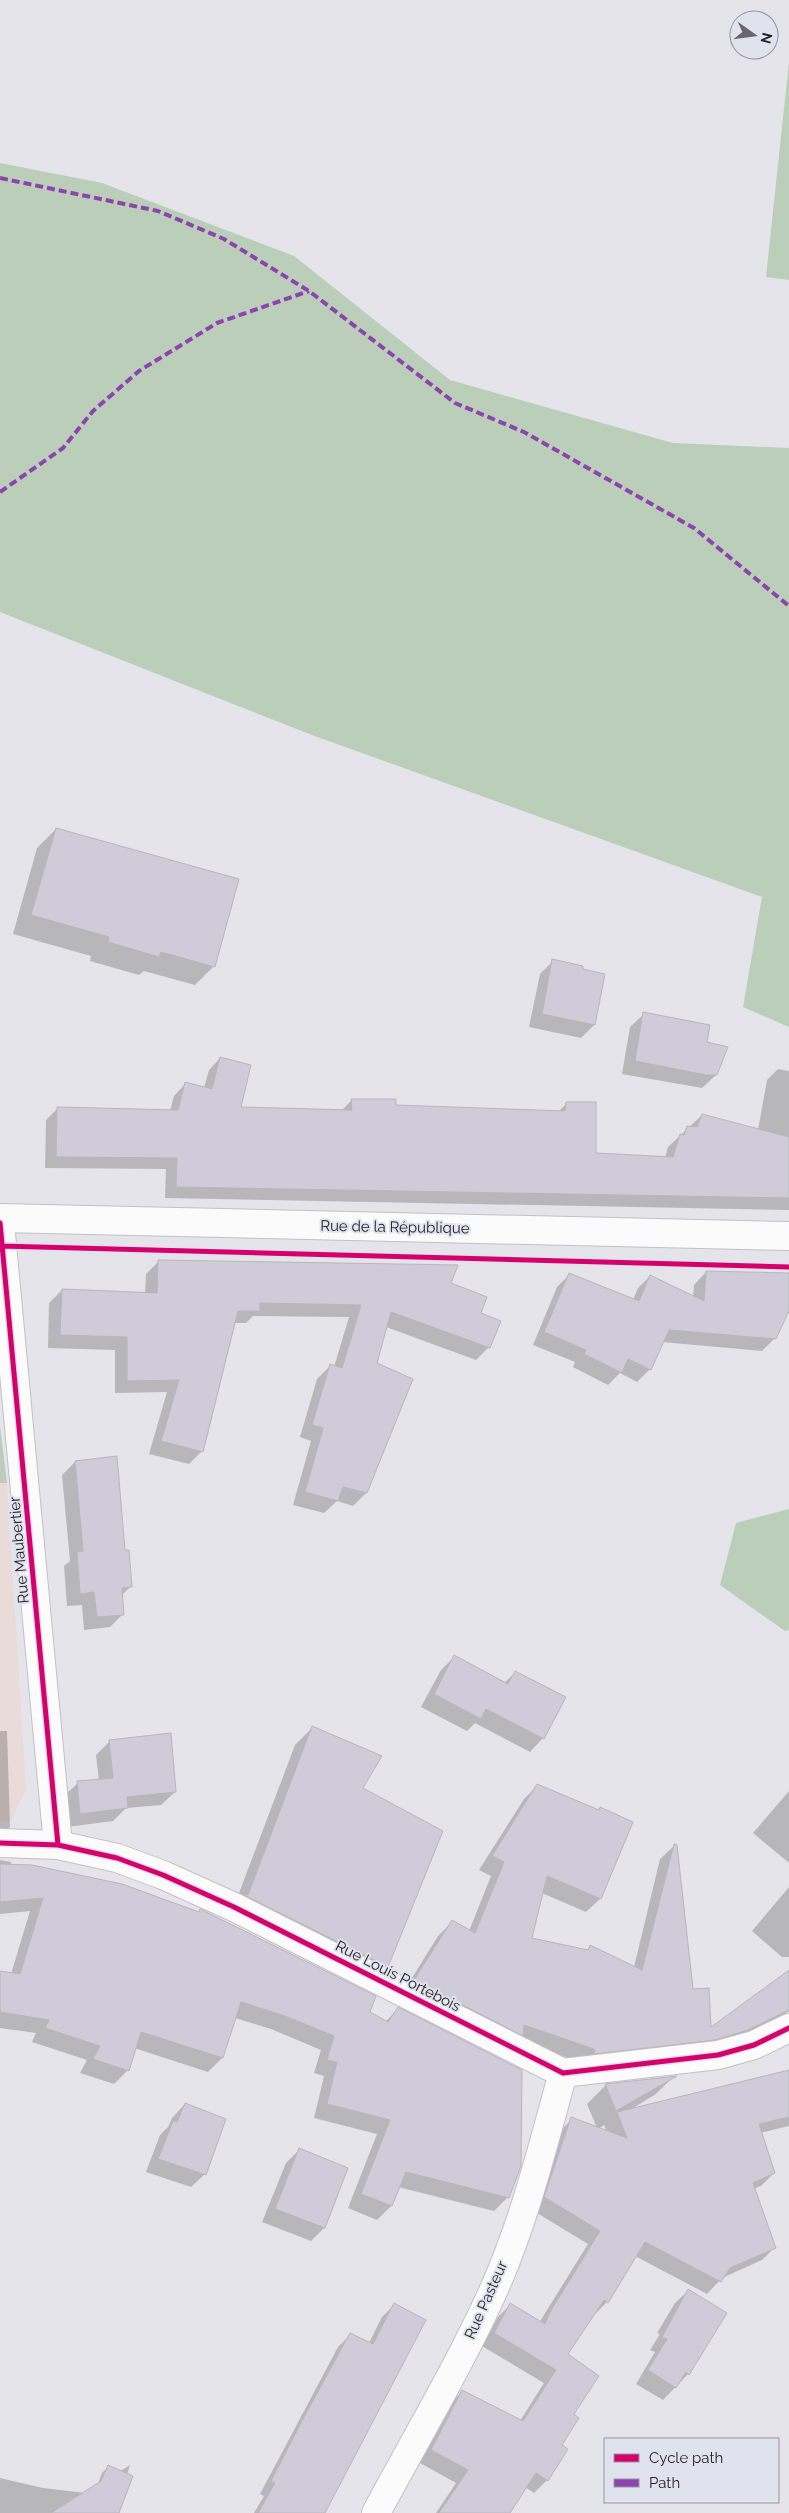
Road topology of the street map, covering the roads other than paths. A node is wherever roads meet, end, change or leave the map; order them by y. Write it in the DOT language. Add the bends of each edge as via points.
graph roads {
  1 [pos="0,1218"];
  2 [pos="0,1223"];
  3 [pos="789,1236"];
  4 [pos="0,1843"];
  5 [pos="58,1845"];
  6 [pos="789,2028"];
  7 [pos="563,2073"];
  8 [pos="376,2513"];
  1 -- 3 [label="street, Rue de la République"];
  2 -- 5 [label="street, Rue Maubertier"];
  4 -- 5 [label="street, Rue Louis Portebois"];
  5 -- 7 [label="street, Rue Louis Portebois" via="117,1858 184,1883"];
  6 -- 7 [label="street" via="754,2045 718,2055"];
  7 -- 8 [label="street, Rue Pasteur" via="526,2201 495,2286"];
}
